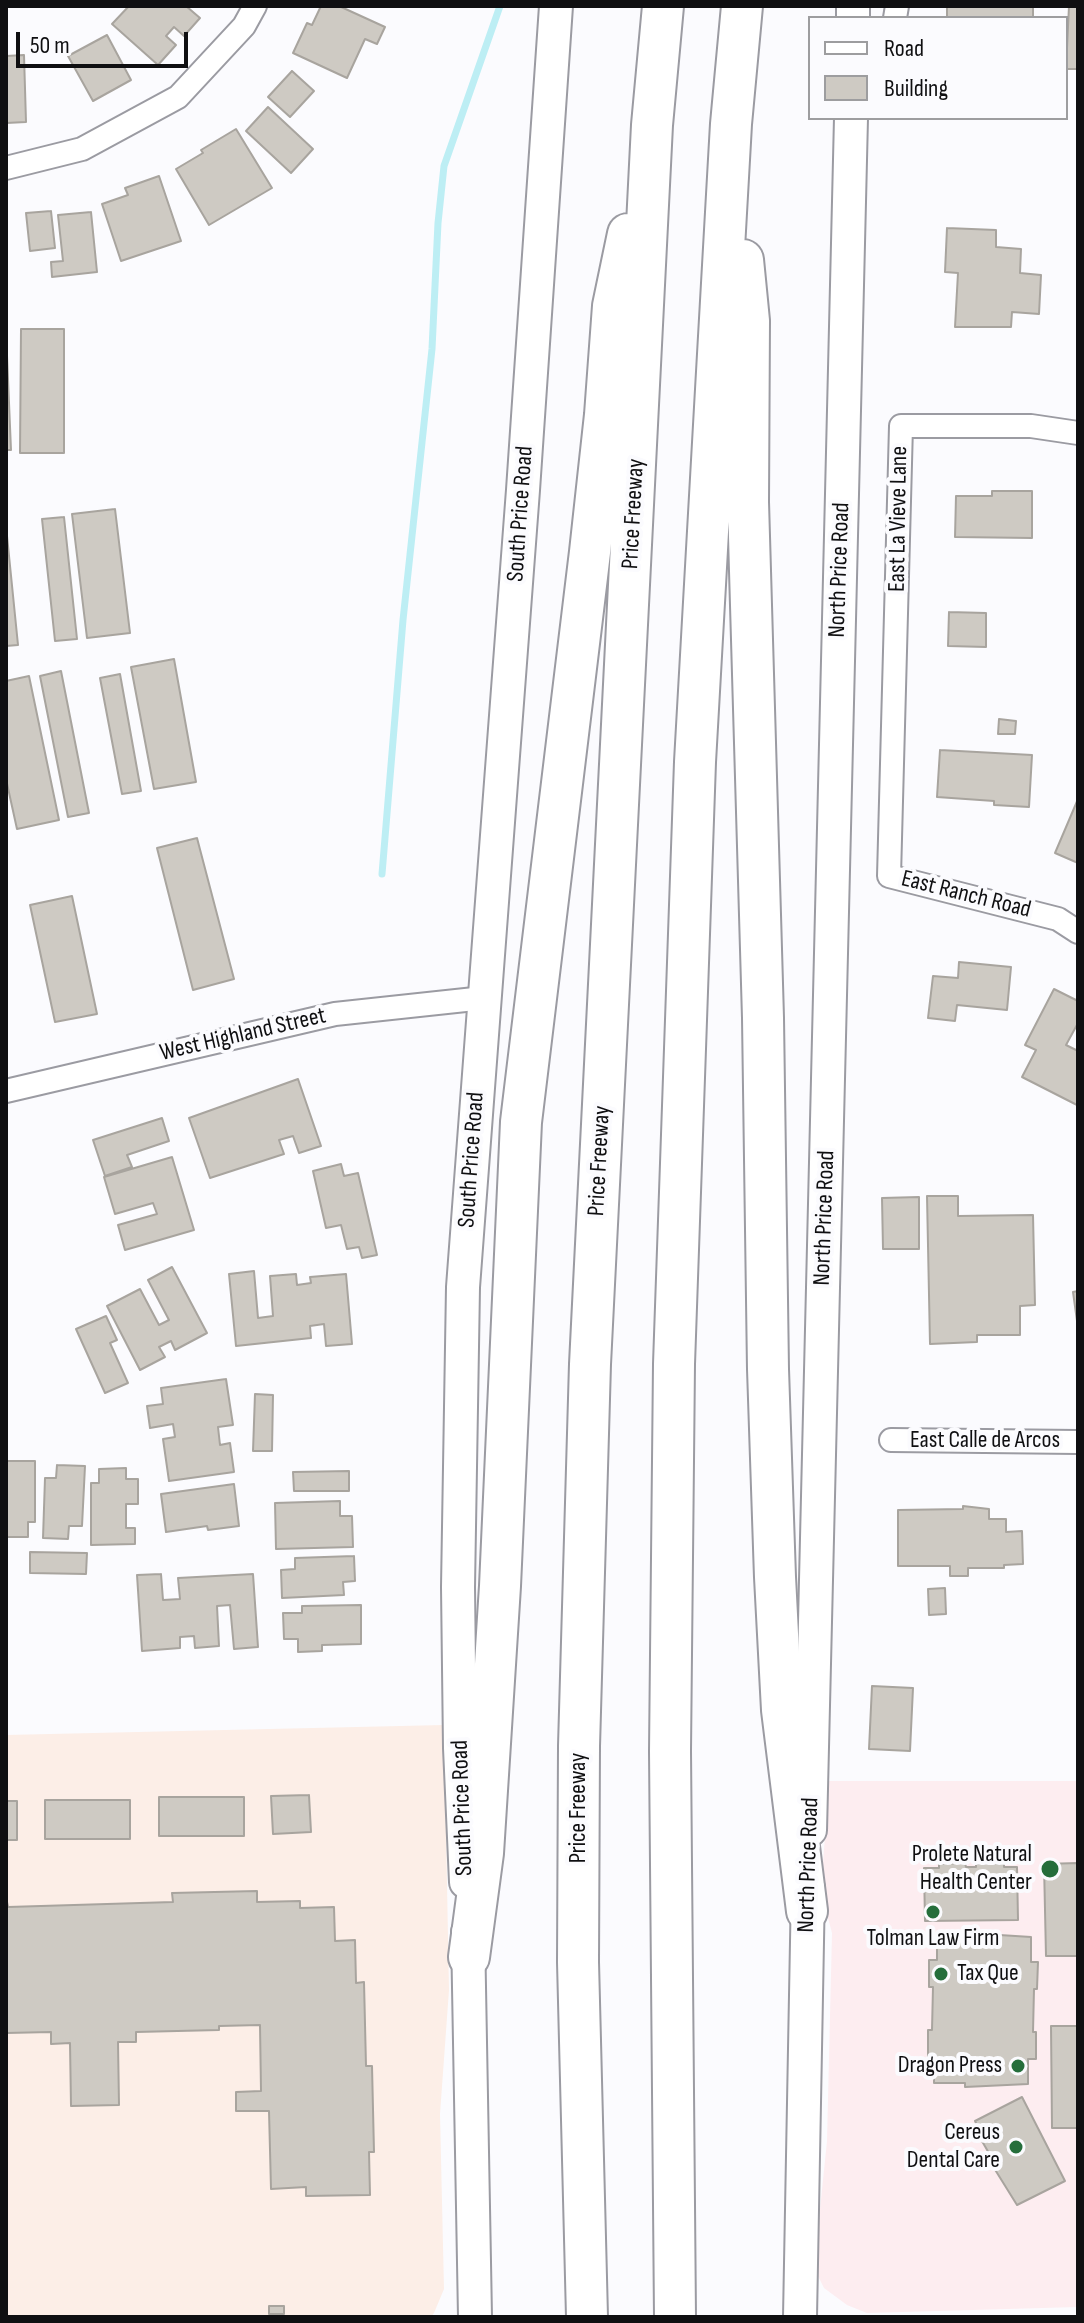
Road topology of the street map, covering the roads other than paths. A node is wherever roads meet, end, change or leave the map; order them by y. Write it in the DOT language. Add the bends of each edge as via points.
graph roads {
  1 [pos="255,6"];
  2 [pos="556,6"];
  3 [pos="663,6"];
  4 [pos="742,6"];
  5 [pos="851,120"];
  6 [pos="731,124"];
  7 [pos="652,125"];
  8 [pos="6,168"];
  9 [pos="1078,433"];
  10 [pos="895,692"];
  11 [pos="1078,932"];
  12 [pos="484,998"];
  13 [pos="6,1091"];
  14 [pos="891,1440"];
  15 [pos="1078,1442"];
  16 [pos="807,1911"];
  17 [pos="469,1957"];
  18 [pos="475,2317"];
  19 [pos="587,2317"];
  20 [pos="675,2317"];
  21 [pos="800,2317"];
  1 -- 8 [label="street" via="244,26 178,97 82,149"];
  2 -- 12 [label="main road, South Price Road"];
  3 -- 7 [label="highway, Price Freeway"];
  4 -- 6 [label="highway"];
  5 -- 16 [label="main road, North Price Road"];
  6 -- 16 [label="highway" via="749,321 748,502 775,1577 782,1710"];
  6 -- 20 [label="highway" via="695,762 674,1364 670,1766"];
  7 -- 17 [label="highway" via="613,306 590,552 521,1122 500,1586 483,1853"];
  7 -- 19 [label="highway, Price Freeway" via="590,1364 578,1962"];
  9 -- 10 [label="street, East La Vieve Lane" via="1031,426 901,426"];
  10 -- 11 [label="street, East Ranch Road" via="889,876 1058,919"];
  12 -- 13 [label="street, West Highland Street" via="335,1014"];
  12 -- 17 [label="main road, South Price Road" via="461,1349 460,1748"];
  14 -- 15 [label="street, East Calle de Arcos"];
  16 -- 21 [label="main road, North Price Road"];
  17 -- 18 [label="main road, South Price Road"];
}
